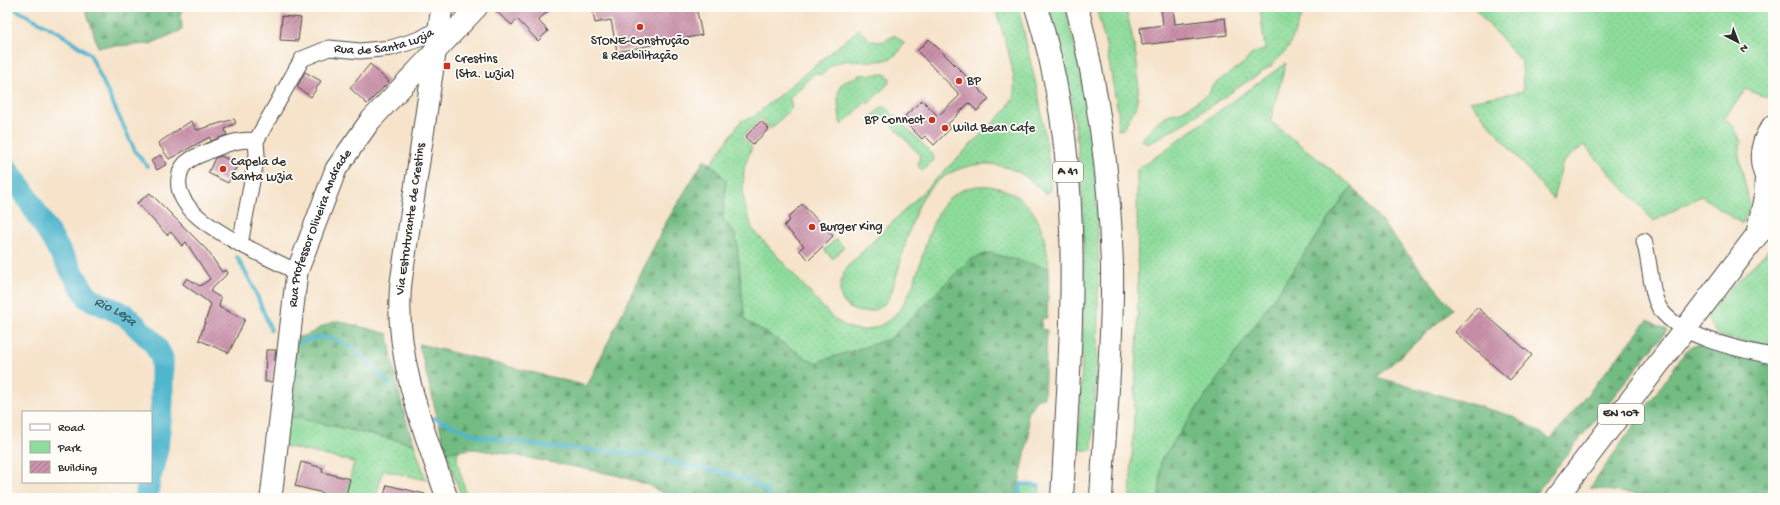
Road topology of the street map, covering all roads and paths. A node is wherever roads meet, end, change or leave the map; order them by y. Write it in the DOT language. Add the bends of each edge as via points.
graph roads {
  1 [pos="442,7"];
  2 [pos="476,7"];
  3 [pos="1036,7"];
  4 [pos="1077,7"];
  5 [pos="439,28"];
  6 [pos="436,52"];
  7 [pos="1773,126"];
  8 [pos="256,141"];
  9 [pos="1770,183"];
  10 [pos="1773,220"];
  11 [pos="1757,235"];
  12 [pos="1644,241"];
  13 [pos="240,244"];
  14 [pos="297,272"];
  15 [pos="1686,330"];
  16 [pos="1773,356"];
  17 [pos="271,498"];
  18 [pos="447,498"];
  19 [pos="1062,498"];
  20 [pos="1101,498"];
  21 [pos="1556,498"];
  1 -- 5 [label="street, Via Estruturante de Crestins"];
  2 -- 5 [label="street, Rua Professor Oliveira Andrade"];
  2 -- 6 [label="street, Rua Professor Oliveira Andrade"];
  3 -- 19 [label="main road, A 41" via="1057,96 1070,206 1071,301"];
  4 -- 20 [label="main road" via="1099,108 1109,193 1112,269"];
  5 -- 6 [label="street, Via Estruturante de Crestins"];
  5 -- 8 [label="street, Rua de Santa Luzia" via="420,39 391,48 360,51 329,48 302,59"];
  6 -- 14 [label="street, Rua Professor Oliveira Andrade" via="370,121 336,169"];
  6 -- 18 [label="street, Via Estruturante de Crestins" via="401,282 400,308 406,360 415,402"];
  7 -- 9 [label="main road, EN 107" via="1766,135 1761,149 1761,164"];
  8 -- 13 [label="street, Rua de Santa Luzia" via="257,155"];
  8 -- 13 [label="street" via="238,140 191,158 179,175 181,195 190,209"];
  9 -- 11 [label="main road, EN 107"];
  10 -- 11 [label="main road, EN 107"];
  11 -- 15 [label="main road, EN 107"];
  12 -- 15 [label="street" via="1657,304 1665,317"];
  13 -- 14 [label="street"];
  14 -- 17 [label="street, Rua Professor Oliveira Andrade"];
  15 -- 16 [label="street" via="1714,342"];
  15 -- 21 [label="main road, EN 107"];
}
